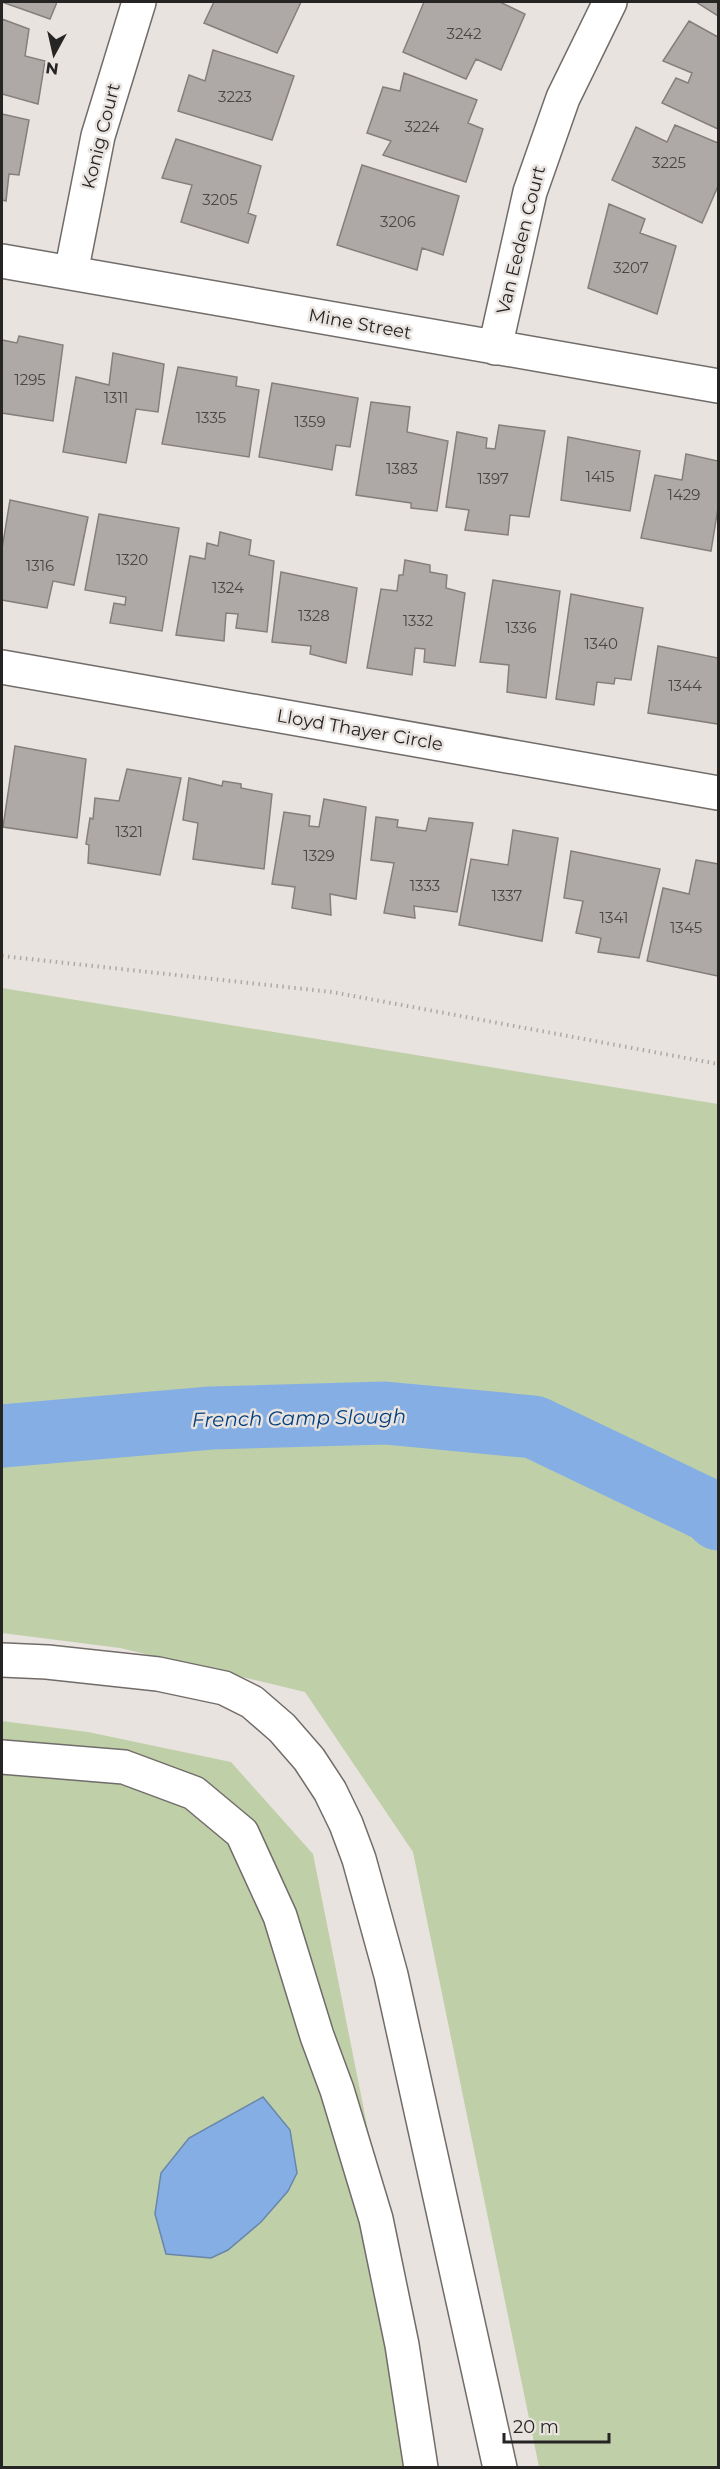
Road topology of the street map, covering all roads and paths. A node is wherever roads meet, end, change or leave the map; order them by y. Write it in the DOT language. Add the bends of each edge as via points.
graph roads {
  1 [pos="139,2"];
  2 [pos="610,2"];
  3 [pos="2,261"];
  4 [pos="71,273"];
  5 [pos="495,348"];
  6 [pos="718,386"];
  7 [pos="2,667"];
  8 [pos="718,793"];
  9 [pos="2,956"];
  10 [pos="718,1064"];
  11 [pos="2,1660"];
  12 [pos="2,1757"];
  13 [pos="421,2468"];
  14 [pos="500,2468"];
  1 -- 4 [label="street, Konig Court" via="98,136"];
  2 -- 5 [label="street, Van Eeden Court" via="562,98 530,192"];
  3 -- 4 [label="street, Mine Street"];
  4 -- 5 [label="street, Mine Street"];
  5 -- 6 [label="street, Mine Street"];
  7 -- 8 [label="street, Lloyd Thayer Circle"];
  9 -- 10 [label="path" via="333,992"];
  11 -- 14 [label="street" via="158,1674 224,1688 252,1702 282,1728 330,1791 359,1859 391,1975"];
  12 -- 13 [label="street" via="124,1767 194,1793 242,1833 280,1916 376,2219 402,2345"];
}
